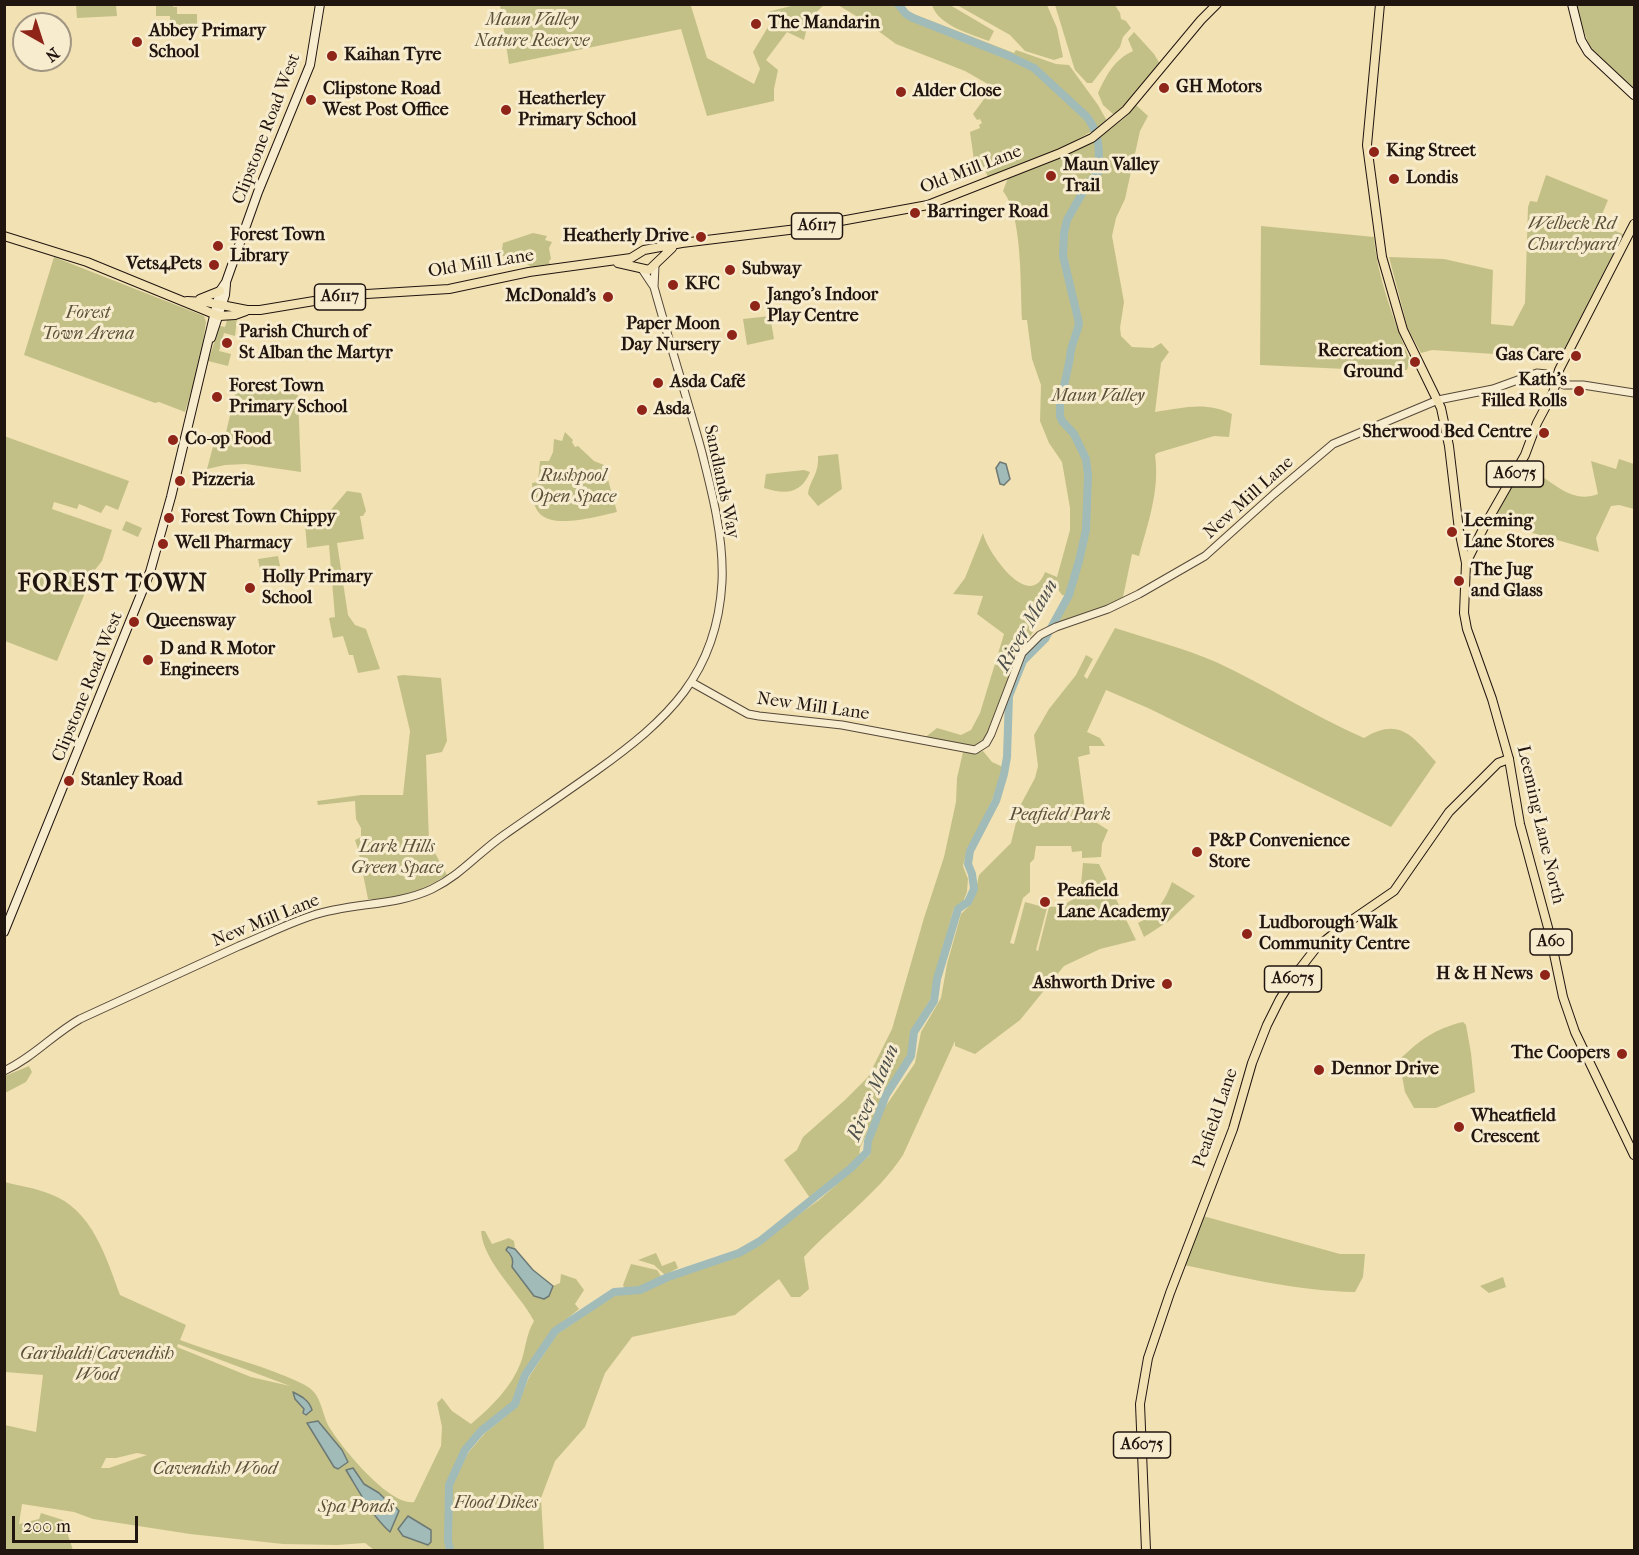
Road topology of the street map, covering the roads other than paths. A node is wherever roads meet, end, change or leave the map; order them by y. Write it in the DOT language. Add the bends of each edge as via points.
graph roads {
  1 [pos="320,4"];
  2 [pos="1217,4"];
  3 [pos="1380,4"];
  4 [pos="1572,4"];
  5 [pos="1635,95"];
  6 [pos="1635,224"];
  7 [pos="4,236"];
  8 [pos="675,245"];
  9 [pos="650,250"];
  10 [pos="638,254"];
  11 [pos="612,261"];
  12 [pos="656,264"];
  13 [pos="641,268"];
  14 [pos="226,282"];
  15 [pos="654,287"];
  16 [pos="220,291"];
  17 [pos="191,301"];
  18 [pos="217,310"];
  19 [pos="1556,381"];
  20 [pos="1635,393"];
  21 [pos="1438,400"];
  22 [pos="1466,563"];
  23 [pos="691,682"];
  24 [pos="1509,759"];
  25 [pos="4,932"];
  26 [pos="4,1071"];
  27 [pos="1635,1155"];
  28 [pos="1146,1551"];
  1 -- 14 [label="main road, Clipstone Road West" via="310,65"];
  2 -- 8 [label="main road, Old Mill Lane / A6117" via="1142,94 1102,131 1058,154 928,205 797,229"];
  3 -- 21 [label="main road, A60" via="1367,145 1378,234 1403,330"];
  4 -- 5 [label="main road" via="1581,40 1590,56"];
  6 -- 19 [label="main road, A6075"];
  7 -- 17 [label="main road, A6117"];
  8 -- 9 [label="main road, Old Mill Lane / A6117"];
  8 -- 12 [label="main road"];
  9 -- 10 [label="main road, Old Mill Lane / A6117"];
  9 -- 12 [label="main road" via="655,254"];
  10 -- 11 [label="main road, Old Mill Lane / A6117"];
  10 -- 13 [label="main road" via="636,259"];
  11 -- 13 [label="main road, Old Mill Lane / A6117"];
  11 -- 18 [label="main road, Old Mill Lane / A6117" via="529,272 449,289 350,295 235,315"];
  12 -- 13 [label="main road, Old Mill Lane / A6117" via="649,270"];
  12 -- 15 [label="street"];
  13 -- 15 [label="street"];
  14 -- 16 [label="main road, Clipstone Road West"];
  14 -- 18 [label="main road, Clipstone Road West"];
  15 -- 23 [label="street, Sandlands Way" via="709,478 721,556 722,580 714,630"];
  16 -- 17 [label="main road"];
  16 -- 18 [label="main road, Clipstone Road West"];
  17 -- 18 [label="main road, A6117"];
  18 -- 25 [label="main road, Clipstone Road West" via="150,572"];
  19 -- 20 [label="street, New Mill Lane"];
  19 -- 21 [label="street, New Mill Lane" via="1537,373 1493,389"];
  19 -- 22 [label="main road, A6075" via="1525,455"];
  21 -- 22 [label="main road, A60" via="1449,446"];
  21 -- 23 [label="street, New Mill Lane" via="1333,444 1192,564 1108,609 1040,635 1022,653 991,734 975,750 842,725 748,714"];
  22 -- 24 [label="main road, Leeming Lane North / A60" via="1467,629"];
  23 -- 26 [label="street, New Mill Lane" via="646,733 500,837 453,878 416,895 331,910 293,922 80,1019 35,1054"];
  24 -- 27 [label="main road, Leeming Lane North / A60" via="1520,824 1567,1010"];
  24 -- 28 [label="main road, Peafield Lane / A6075" via="1498,764 1449,812 1394,891 1316,948 1295,975 1267,1025 1148,1358 1140,1404"];
}
